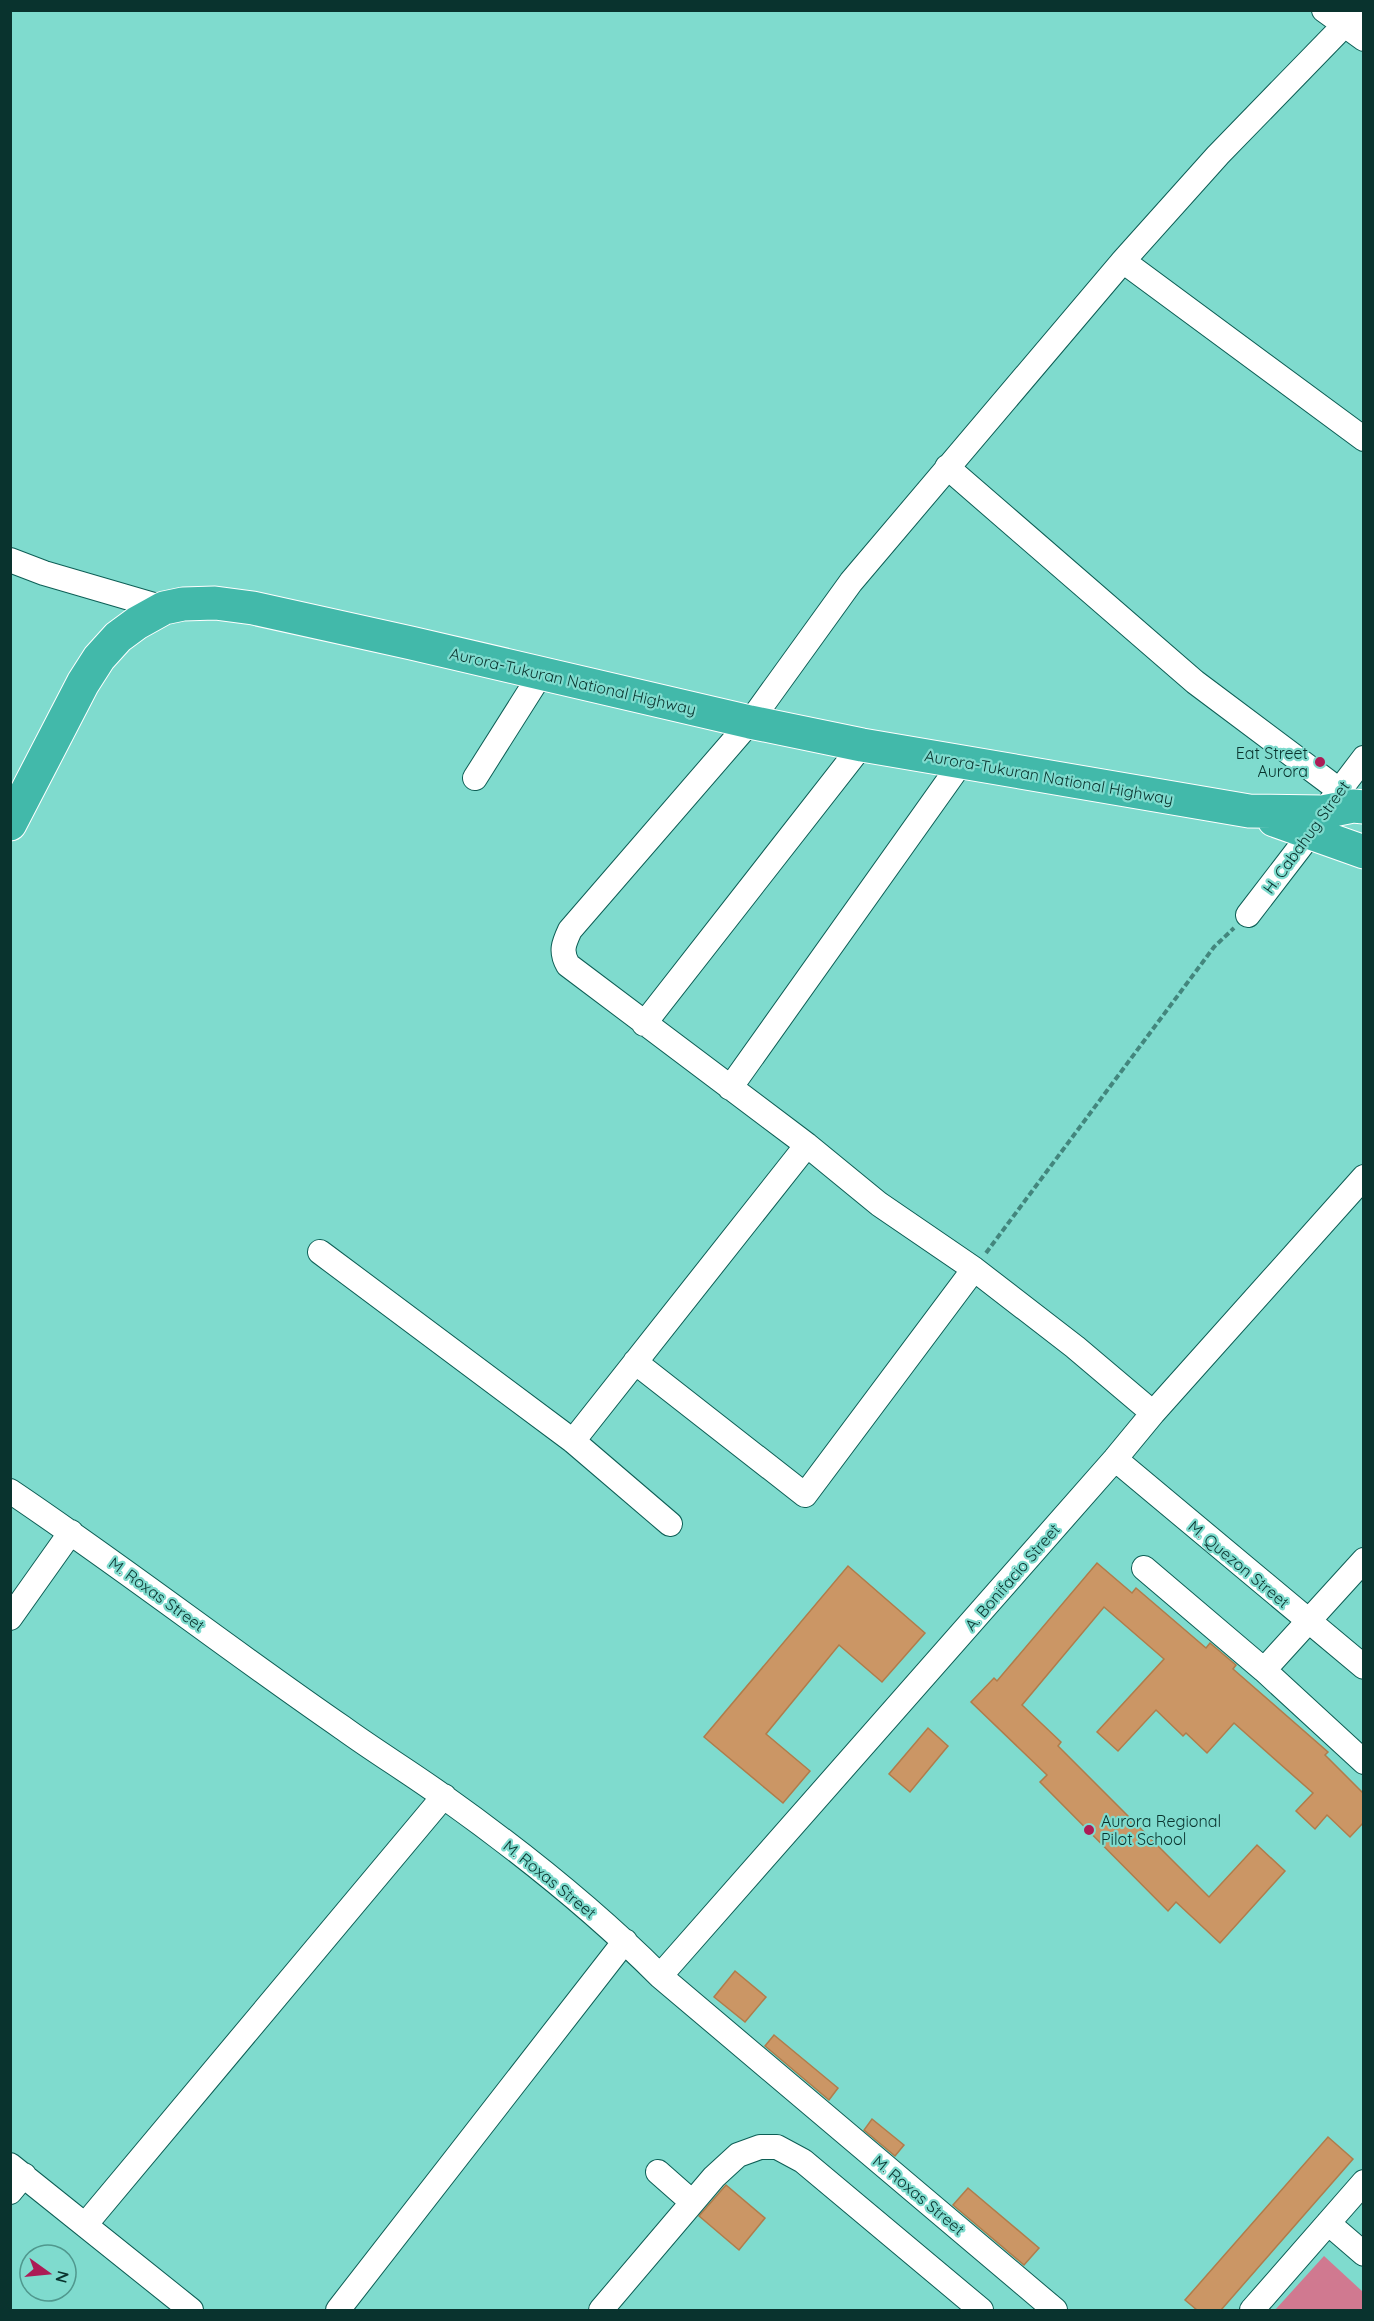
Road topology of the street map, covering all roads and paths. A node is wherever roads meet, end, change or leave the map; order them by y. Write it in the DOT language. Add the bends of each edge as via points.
graph roads {
  1 [pos="1324,10"];
  2 [pos="1351,18"];
  3 [pos="1364,39"];
  4 [pos="1123,261"];
  5 [pos="1364,439"];
  6 [pos="947,467"];
  7 [pos="10,560"];
  8 [pos="164,608"];
  9 [pos="542,672"];
  10 [pos="750,722"];
  11 [pos="862,745"];
  12 [pos="1364,758"];
  13 [pos="961,763"];
  14 [pos="475,778"];
  15 [pos="1334,811"];
  16 [pos="10,824"];
  17 [pos="1364,852"];
  18 [pos="1248,915"];
  19 [pos="644,1024"];
  20 [pos="730,1088"];
  21 [pos="807,1145"];
  22 [pos="1364,1177"];
  23 [pos="320,1252"];
  24 [pos="974,1269"];
  25 [pos="635,1362"];
  26 [pos="1153,1413"];
  27 [pos="573,1441"];
  28 [pos="1115,1459"];
  29 [pos="10,1491"];
  30 [pos="670,1524"];
  31 [pos="71,1532"];
  32 [pos="1364,1560"];
  33 [pos="1144,1568"];
  34 [pos="10,1618"];
  35 [pos="1308,1622"];
  36 [pos="1364,1667"];
  37 [pos="1264,1670"];
  38 [pos="1364,1762"];
  39 [pos="444,1796"];
  40 [pos="625,1941"];
  41 [pos="660,1976"];
  42 [pos="658,2172"];
  43 [pos="15,2177"];
  44 [pos="1364,2182"];
  45 [pos="692,2202"];
  46 [pos="1328,2223"];
  47 [pos="85,2224"];
  48 [pos="1364,2254"];
  49 [pos="191,2310"];
  50 [pos="338,2310"];
  51 [pos="601,2310"];
  52 [pos="981,2310"];
  53 [pos="1055,2310"];
  54 [pos="1252,2310"];
  1 -- 2 [label="street"];
  2 -- 3 [label="street"];
  2 -- 4 [label="street" via="1218,155"];
  4 -- 5 [label="street"];
  4 -- 6 [label="street"];
  6 -- 10 [label="street" via="851,582"];
  6 -- 15 [label="street" via="1195,682"];
  7 -- 8 [label="street"];
  8 -- 9 [label="highway, Aurora-Tukuran National Highway" via="215,603 253,608"];
  8 -- 16 [label="highway, Aurora-Tukuran National Highway" via="118,637 99,658"];
  9 -- 10 [label="highway, Aurora-Tukuran National Highway"];
  9 -- 14 [label="street"];
  10 -- 11 [label="highway, Aurora-Tukuran National Highway"];
  10 -- 19 [label="street" via="570,930 564,943 562,954 568,965"];
  11 -- 13 [label="highway, Aurora-Tukuran National Highway"];
  11 -- 19 [label="street"];
  12 -- 15 [label="street, H. Cabahug Street"];
  13 -- 15 [label="highway, Aurora-Tukuran National Highway" via="1249,811"];
  13 -- 20 [label="street"];
  15 -- 17 [label="highway, Aurora-Tukuran National Highway"];
  15 -- 18 [label="street, H. Cabahug Street"];
  18 -- 24 [label="path" via="1214,947"];
  19 -- 20 [label="street"];
  20 -- 21 [label="street"];
  21 -- 24 [label="street" via="879,1204"];
  21 -- 25 [label="street"];
  22 -- 26 [label="street, A. Bonifacio Street"];
  23 -- 27 [label="street"];
  24 -- 25 [label="street" via="805,1495"];
  24 -- 26 [label="street"];
  25 -- 27 [label="street"];
  26 -- 28 [label="street, A. Bonifacio Street"];
  27 -- 30 [label="street"];
  28 -- 35 [label="street, M. Quezon Street"];
  28 -- 41 [label="street, A. Bonifacio Street"];
  29 -- 31 [label="street, M. Roxas Street"];
  31 -- 34 [label="street"];
  31 -- 39 [label="street, M. Roxas Street"];
  32 -- 35 [label="street"];
  33 -- 37 [label="street"];
  35 -- 36 [label="street, M. Quezon Street"];
  35 -- 37 [label="street"];
  37 -- 38 [label="street"];
  39 -- 40 [label="street, M. Roxas Street"];
  39 -- 47 [label="street"];
  40 -- 41 [label="street, M. Roxas Street"];
  40 -- 50 [label="street"];
  41 -- 53 [label="street, M. Roxas Street"];
  42 -- 45 [label="street"];
  43 -- 47 [label="street"];
  44 -- 46 [label="street"];
  45 -- 51 [label="street"];
  45 -- 52 [label="street" via="738,2155 760,2147 777,2147 803,2161"];
  46 -- 48 [label="street"];
  46 -- 54 [label="street"];
  47 -- 49 [label="street"];
}
